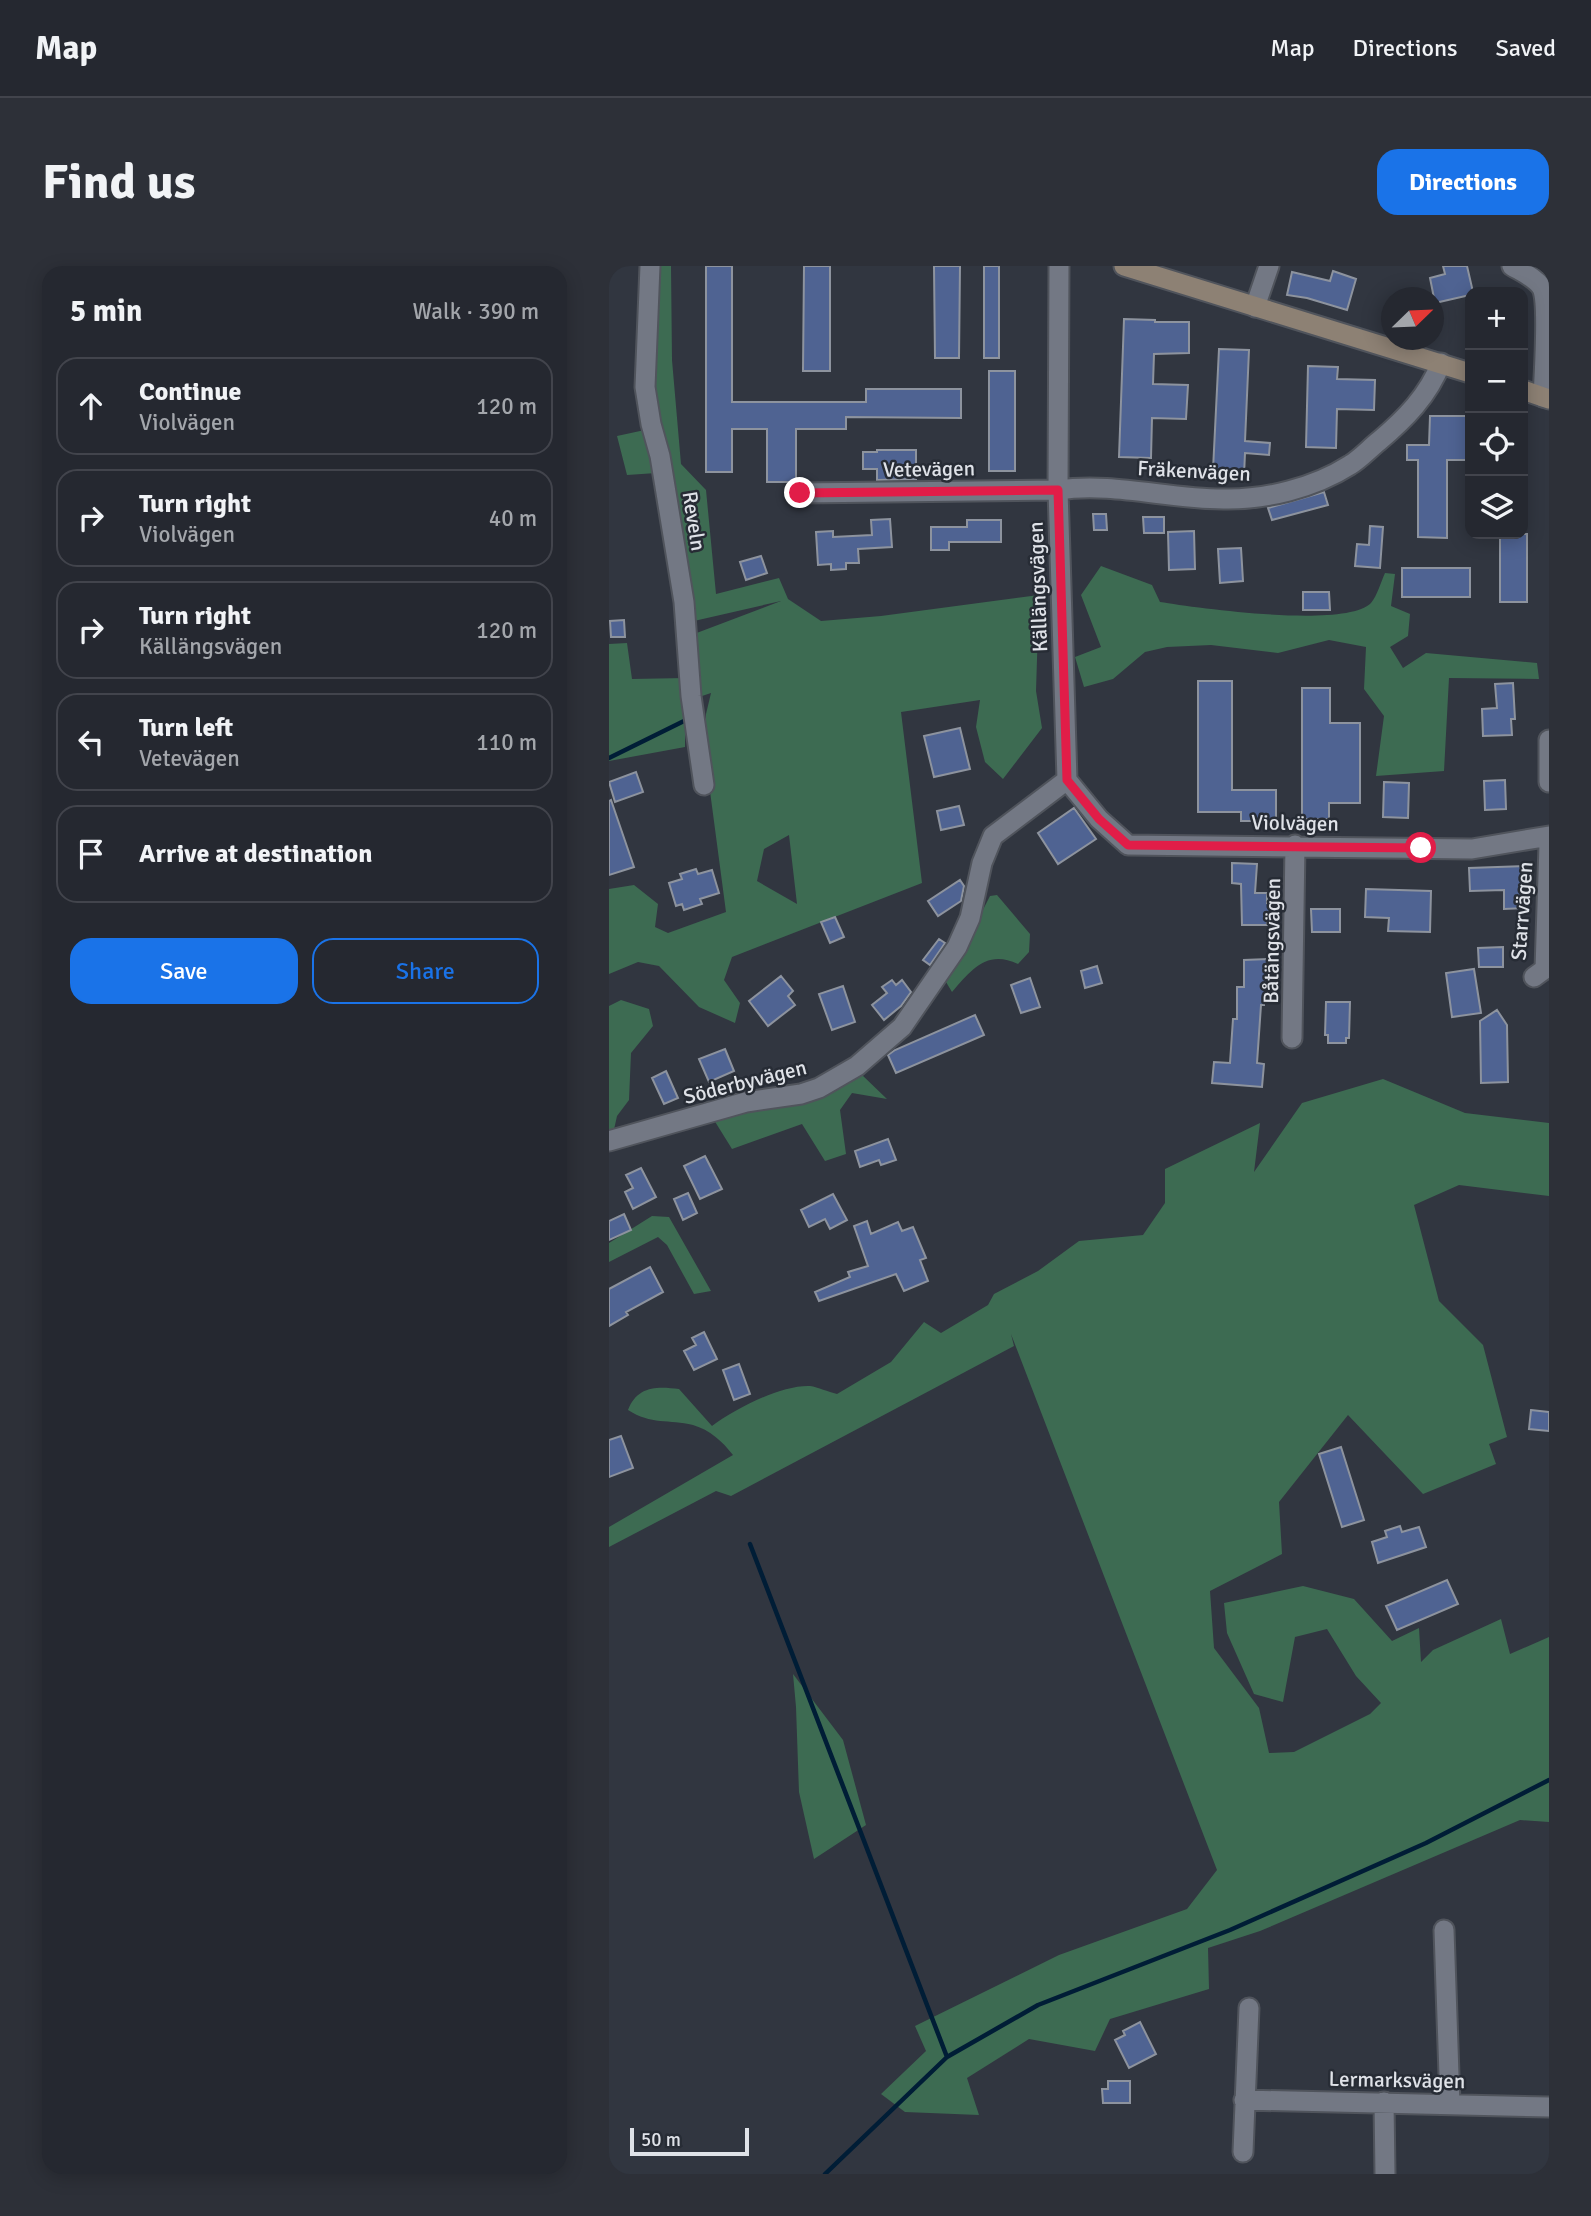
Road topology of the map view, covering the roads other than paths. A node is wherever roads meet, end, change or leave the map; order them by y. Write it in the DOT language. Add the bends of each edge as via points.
graph roads {
  1 [pos="650,266"];
  2 [pos="1059,266"];
  3 [pos="1124,266"];
  4 [pos="1269,266"];
  5 [pos="1512,266"];
  6 [pos="1255,307"];
  7 [pos="1441,363"];
  8 [pos="1465,371"];
  9 [pos="1528,392"];
  10 [pos="1546,398"];
  11 [pos="1058,490"];
  12 [pos="800,493"];
  13 [pos="1549,740"];
  14 [pos="1067,780"];
  15 [pos="1549,782"];
  16 [pos="704,785"];
  17 [pos="1549,836"];
  18 [pos="1549,844"];
  19 [pos="1295,845"];
  20 [pos="1534,977"];
  21 [pos="1292,1038"];
  22 [pos="609,1141"];
  23 [pos="1444,1930"];
  24 [pos="1249,2008"];
  25 [pos="1244,2100"];
  26 [pos="1384,2102"];
  27 [pos="1450,2104"];
  28 [pos="1549,2107"];
  29 [pos="1243,2152"];
  30 [pos="1385,2174"];
  1 -- 16 [label="street, Reveln" via="645,387 684,601"];
  2 -- 11 [label="street, Källängsvägen"];
  3 -- 6 [label="main road"];
  4 -- 6 [label="street"];
  5 -- 10 [label="street" via="1544,290"];
  6 -- 7 [label="main road"];
  7 -- 8 [label="main road"];
  7 -- 11 [label="street, Fräkenvägen" via="1433,383 1406,417 1352,464 1323,481 1261,497 1222,499 1082,487"];
  9 -- 10 [label="main road"];
  11 -- 12 [label="street, Vetevägen"];
  11 -- 14 [label="street, Källängsvägen"];
  13 -- 15 [label="street"];
  14 -- 19 [label="street, Violvägen" via="1128,845"];
  14 -- 22 [label="street, Söderbyvägen" via="993,836 957,947 902,1027 857,1066 801,1094 746,1102"];
  17 -- 19 [label="street, Violvägen" via="1472,849"];
  18 -- 20 [label="street, Starrvägen" via="1545,969"];
  19 -- 21 [label="street, Båtängsvägen"];
  23 -- 27 [label="street"];
  24 -- 25 [label="street"];
  25 -- 26 [label="street, Lermarksvägen"];
  25 -- 29 [label="street"];
  26 -- 27 [label="street, Lermarksvägen"];
  26 -- 30 [label="street"];
  27 -- 28 [label="street, Lermarksvägen"];
}
